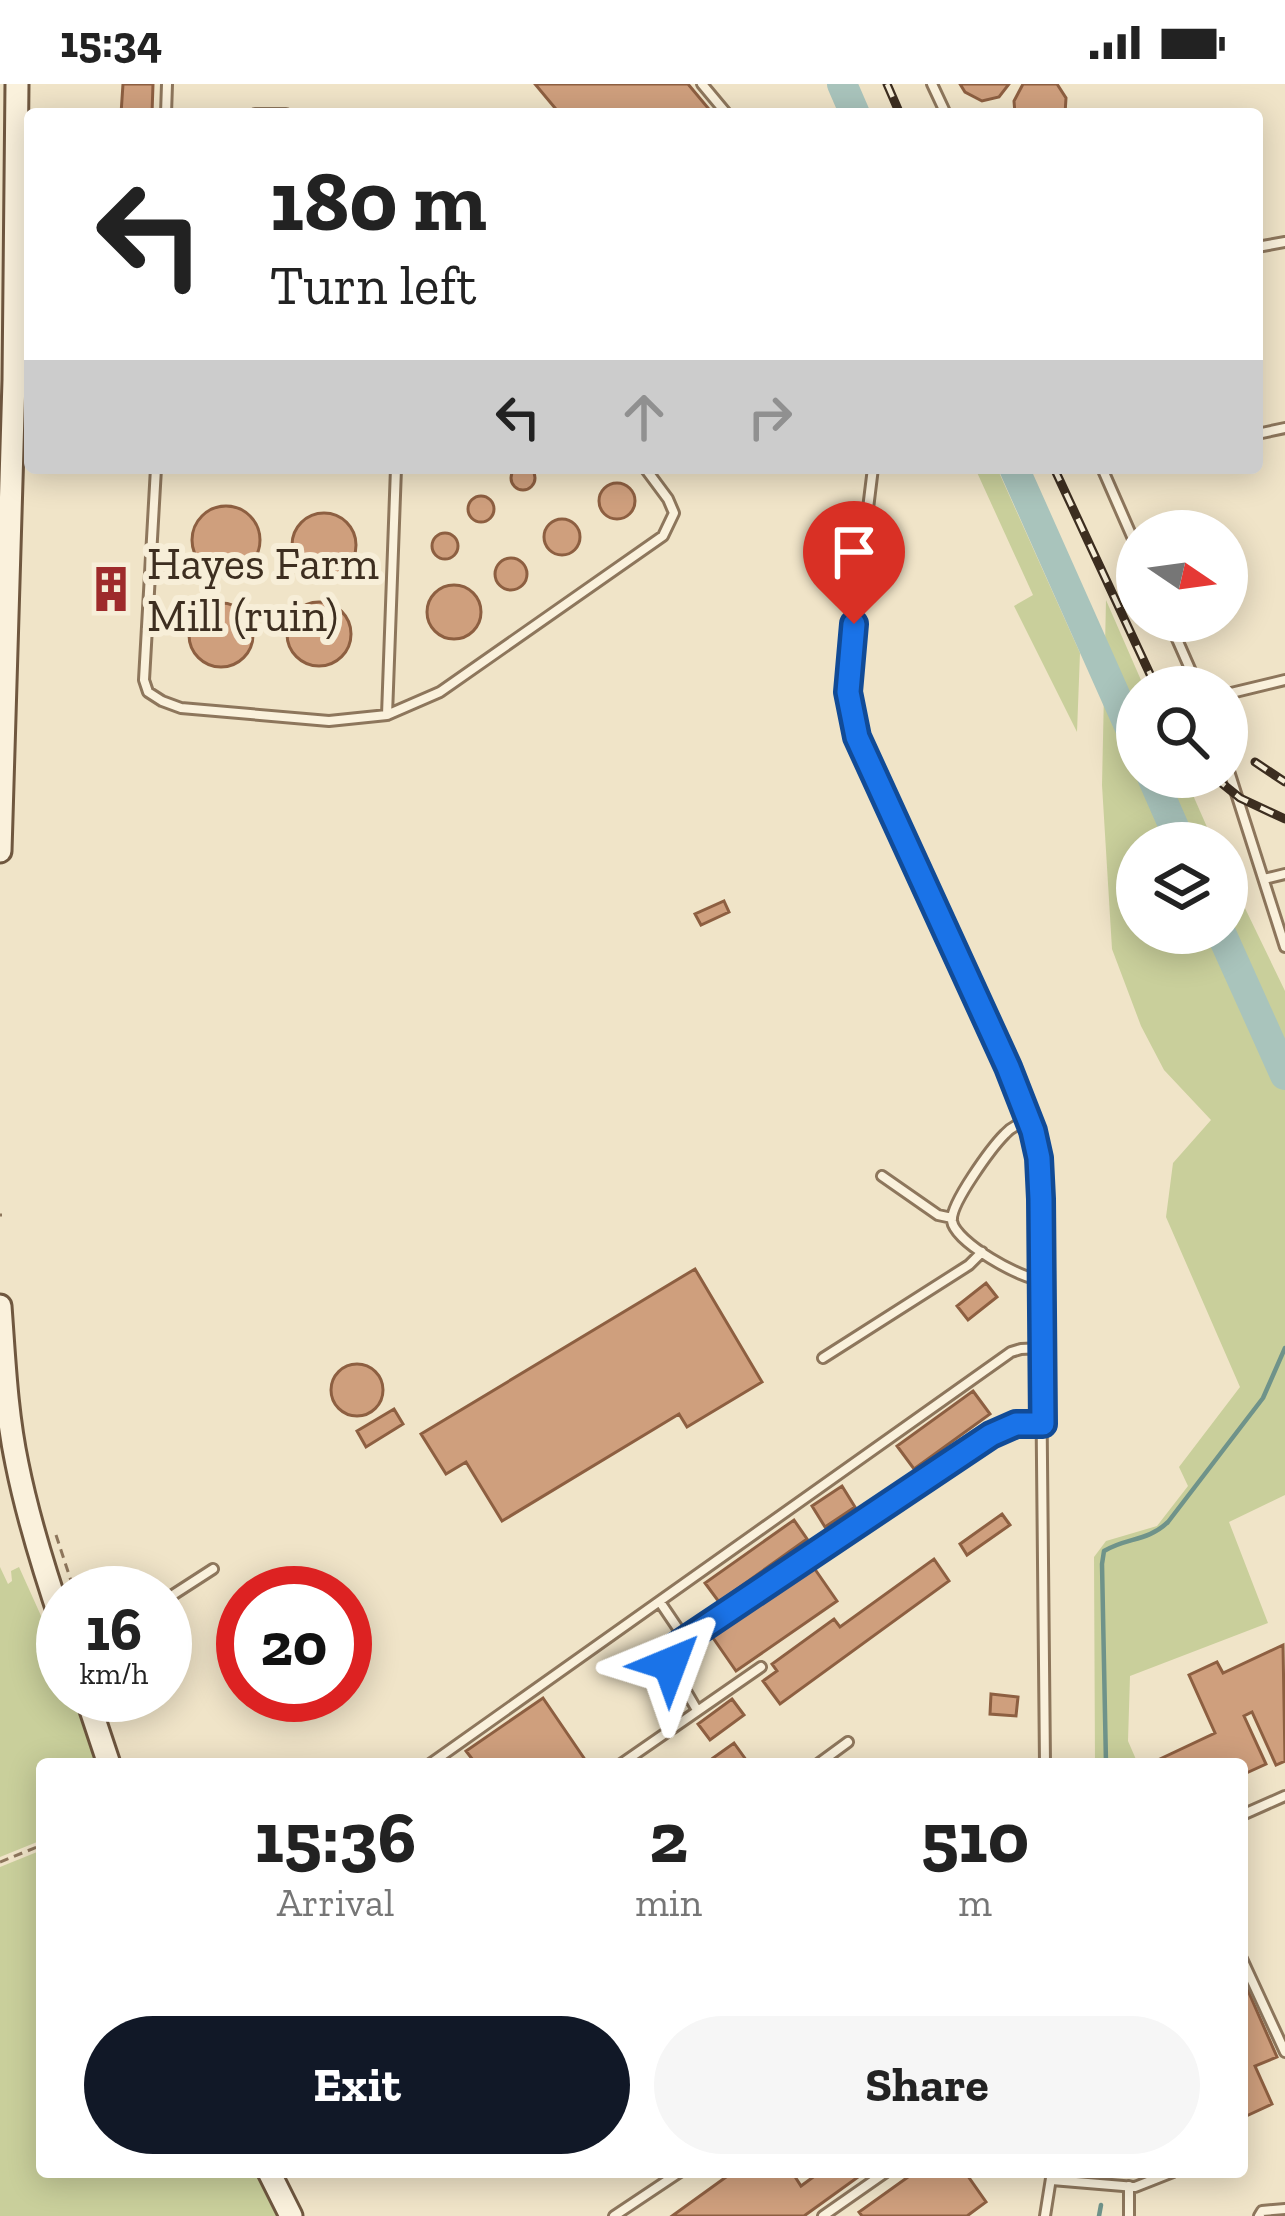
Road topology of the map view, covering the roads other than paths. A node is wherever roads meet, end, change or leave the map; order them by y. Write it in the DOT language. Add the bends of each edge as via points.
graph roads {
  1 [pos="16,84"];
  2 [pos="702,84"];
  3 [pos="722,108"];
  4 [pos="156,474"];
  5 [pos="397,474"];
  6 [pos="649,474"];
  7 [pos="872,474"];
  8 [pos="1108,474"];
  9 [pos="1122,510"];
  10 [pos="1285,680"];
  11 [pos="1248,689"];
  12 [pos="387,715"];
  13 [pos="1238,798"];
  14 [pos="0,851"];
  15 [pos="1285,874"];
  16 [pos="1264,879"];
  17 [pos="1285,947"];
  18 [pos="1029,1121"];
  19 [pos="882,1176"];
  20 [pos="952,1218"];
  21 [pos="982,1252"];
  22 [pos="1042,1280"];
  23 [pos="0,1306"];
  24 [pos="1042,1348"];
  25 [pos="823,1358"];
  26 [pos="1043,1424"];
  27 [pos="43,1566"];
  28 [pos="213,1569"];
  29 [pos="192,1583"];
  30 [pos="660,1602"];
  31 [pos="685,1640"];
  32 [pos="761,1667"];
  33 [pos="697,1709"];
  34 [pos="95,1722"];
  35 [pos="848,1742"];
  36 [pos="107,1758"];
  37 [pos="439,1758"];
  38 [pos="629,1758"];
  39 [pos="826,1758"];
  40 [pos="1046,1758"];
  41 [pos="1285,1796"];
  42 [pos="1248,1811"];
  43 [pos="1248,1972"];
  44 [pos="1285,2052"];
  45 [pos="272,2178"];
  46 [pos="671,2178"];
  47 [pos="877,2178"];
  48 [pos="1052,2178"];
  49 [pos="1067,2178"];
  50 [pos="1158,2178"];
  51 [pos="1129,2186"];
  52 [pos="1285,2209"];
  53 [pos="291,2216"];
  54 [pos="614,2216"];
  55 [pos="823,2216"];
  56 [pos="1045,2216"];
  57 [pos="1129,2216"];
  58 [pos="1259,2216"];
  1 -- 14 [label="street"];
  2 -- 3 [label="lane"];
  4 -- 12 [label="lane" via="148,692 181,708 328,721"];
  5 -- 12 [label="lane"];
  6 -- 12 [label="lane" via="674,513 663,536 440,692"];
  7 -- 18 [label="lane" via="849,663 851,714"];
  8 -- 9 [label="lane"];
  10 -- 11 [label="lane"];
  13 -- 16 [label="lane"];
  15 -- 16 [label="lane"];
  16 -- 17 [label="lane"];
  18 -- 20 [label="lane" via="1004,1135"];
  18 -- 22 [label="lane" via="1039,1158"];
  19 -- 20 [label="lane"];
  20 -- 21 [label="lane"];
  21 -- 22 [label="lane"];
  21 -- 25 [label="lane"];
  22 -- 24 [label="lane"];
  23 -- 27 [label="street" via="16,1461"];
  24 -- 26 [label="lane"];
  24 -- 30 [label="lane" via="1011,1352"];
  26 -- 31 [label="lane" via="991,1435"];
  26 -- 40 [label="lane"];
  28 -- 29 [label="lane"];
  30 -- 31 [label="lane"];
  30 -- 37 [label="lane"];
  31 -- 33 [label="lane" via="670,1664"];
  32 -- 33 [label="lane"];
  33 -- 38 [label="lane"];
  34 -- 36 [label="street"];
  35 -- 39 [label="lane"];
  41 -- 42 [label="lane"];
  43 -- 44 [label="lane"];
  45 -- 53 [label="street"];
  46 -- 54 [label="lane"];
  47 -- 55 [label="lane"];
  48 -- 56 [label="lane"];
  49 -- 51 [label="lane"];
  50 -- 51 [label="lane"];
  51 -- 57 [label="lane"];
  52 -- 58 [label="lane"];
}
